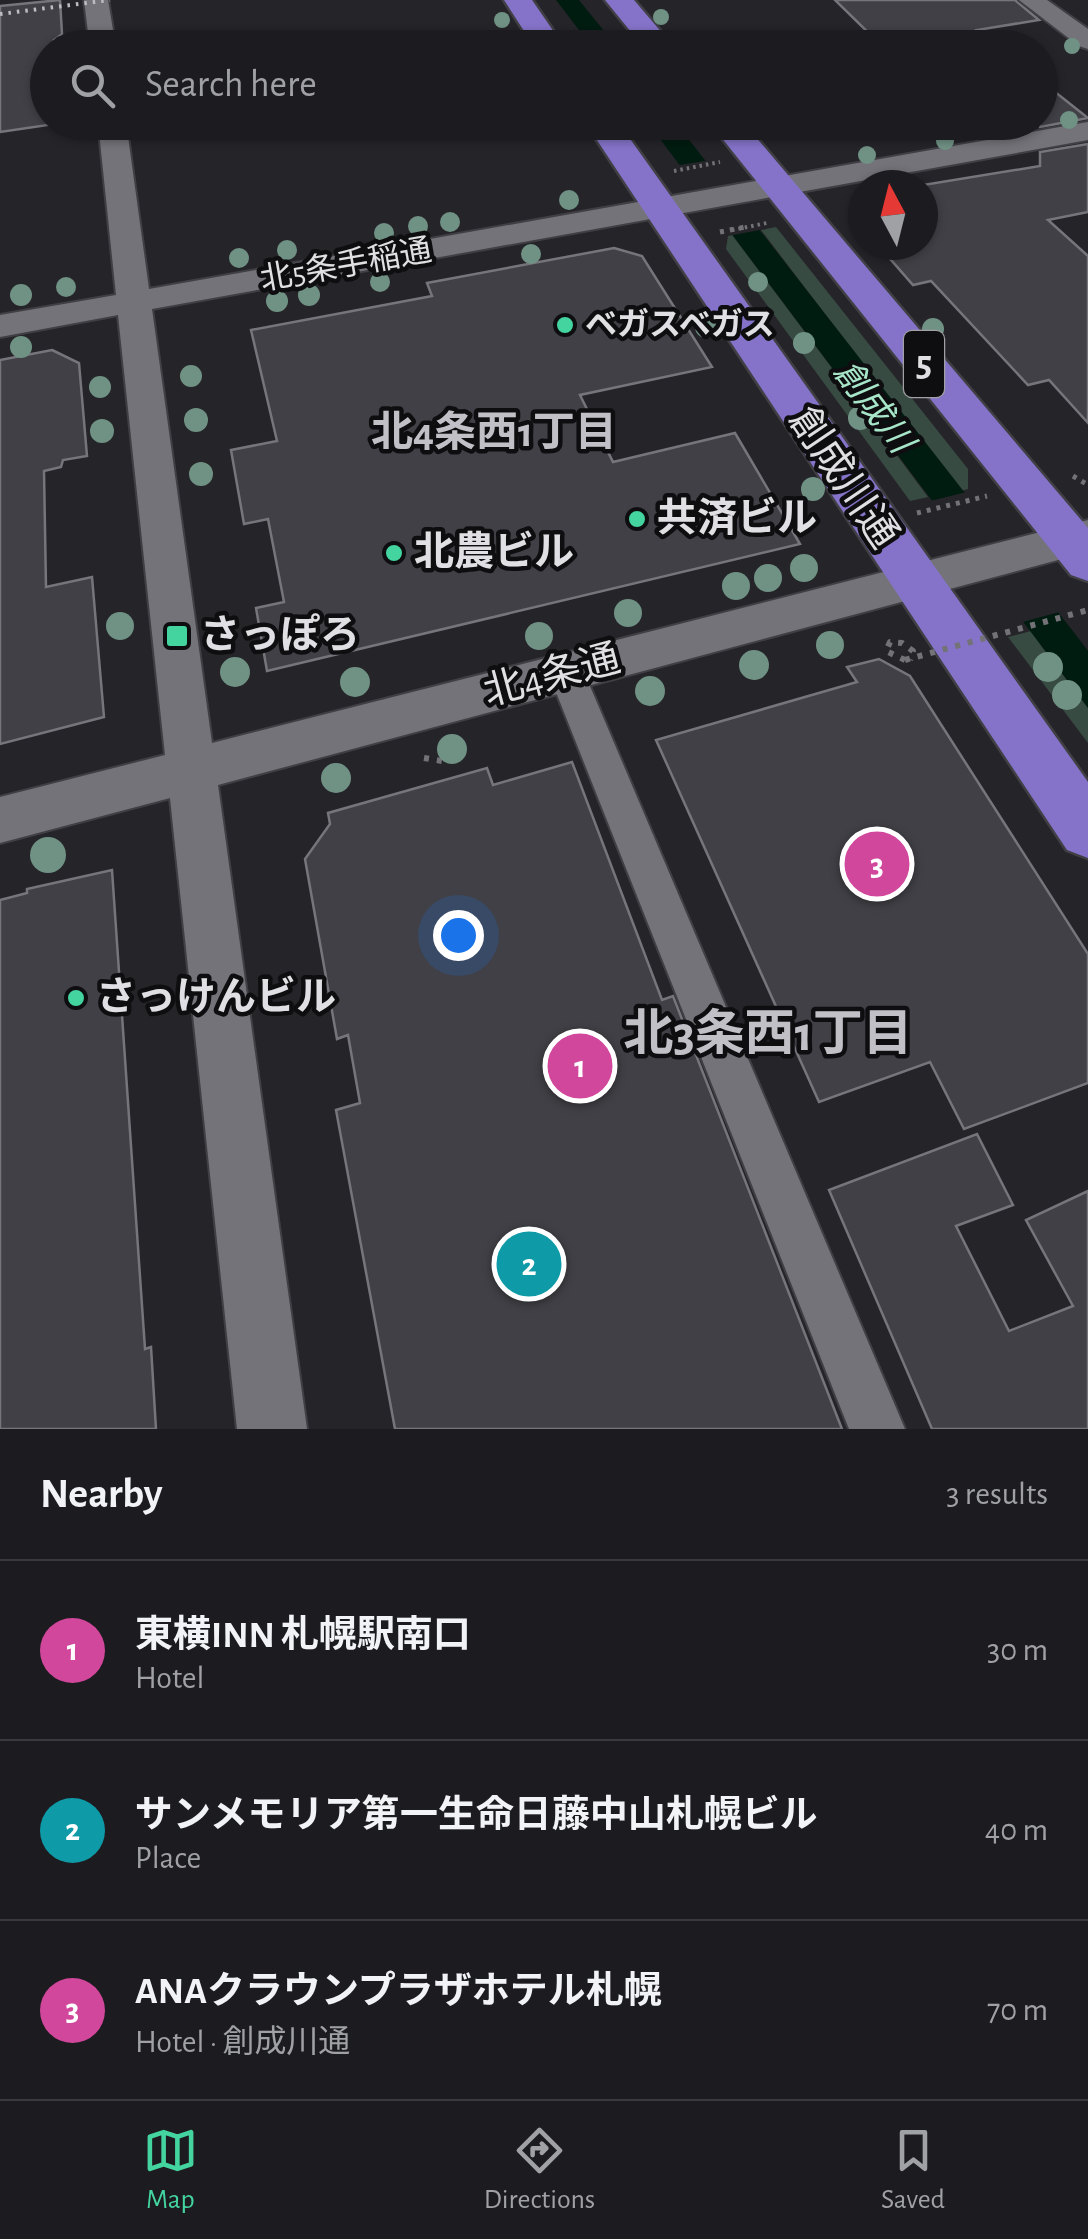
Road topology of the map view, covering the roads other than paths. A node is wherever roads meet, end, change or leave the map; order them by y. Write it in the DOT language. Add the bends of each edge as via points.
graph roads {
  1 [pos="96,0"];
  2 [pos="518,0"];
  3 [pos="619,0"];
  4 [pos="1031,0"];
  5 [pos="100,30"];
  6 [pos="538,30"];
  7 [pos="645,30"];
  8 [pos="1088,41"];
  9 [pos="1088,131"];
  10 [pos="1058,138"];
  11 [pos="114,140"];
  12 [pos="619,140"];
  13 [pos="734,140"];
  14 [pos="1046,140"];
  15 [pos="673,194"];
  16 [pos="765,201"];
  17 [pos="135,303"];
  18 [pos="0,326"];
  19 [pos="1070,547"];
  20 [pos="936,576"];
  21 [pos="566,672"];
  22 [pos="190,772"];
  23 [pos="0,820"];
  24 [pos="1088,831"];
  25 [pos="272,1429"];
  26 [pos="876,1429"];
  1 -- 5 [label="street"];
  2 -- 6 [label="highway"];
  3 -- 7 [label="highway"];
  4 -- 8 [label="street"];
  9 -- 10 [label="street"];
  11 -- 17 [label="street"];
  12 -- 15 [label="highway, 創成川通"];
  13 -- 16 [label="highway, 5"];
  14 -- 16 [label="street"];
  15 -- 16 [label="street, 北5条手稲通"];
  15 -- 17 [label="street, 北5条手稲通"];
  15 -- 20 [label="highway, 創成川通"];
  16 -- 19 [label="highway, 5"];
  17 -- 18 [label="street, 北5条手稲通"];
  17 -- 22 [label="street"];
  19 -- 20 [label="street, 北4条通"];
  20 -- 21 [label="street, 北4条通"];
  20 -- 24 [label="highway, 創成川通"];
  21 -- 22 [label="street, 北4条通"];
  21 -- 26 [label="street"];
  22 -- 23 [label="street, 北4条通"];
  22 -- 25 [label="street"];
}
